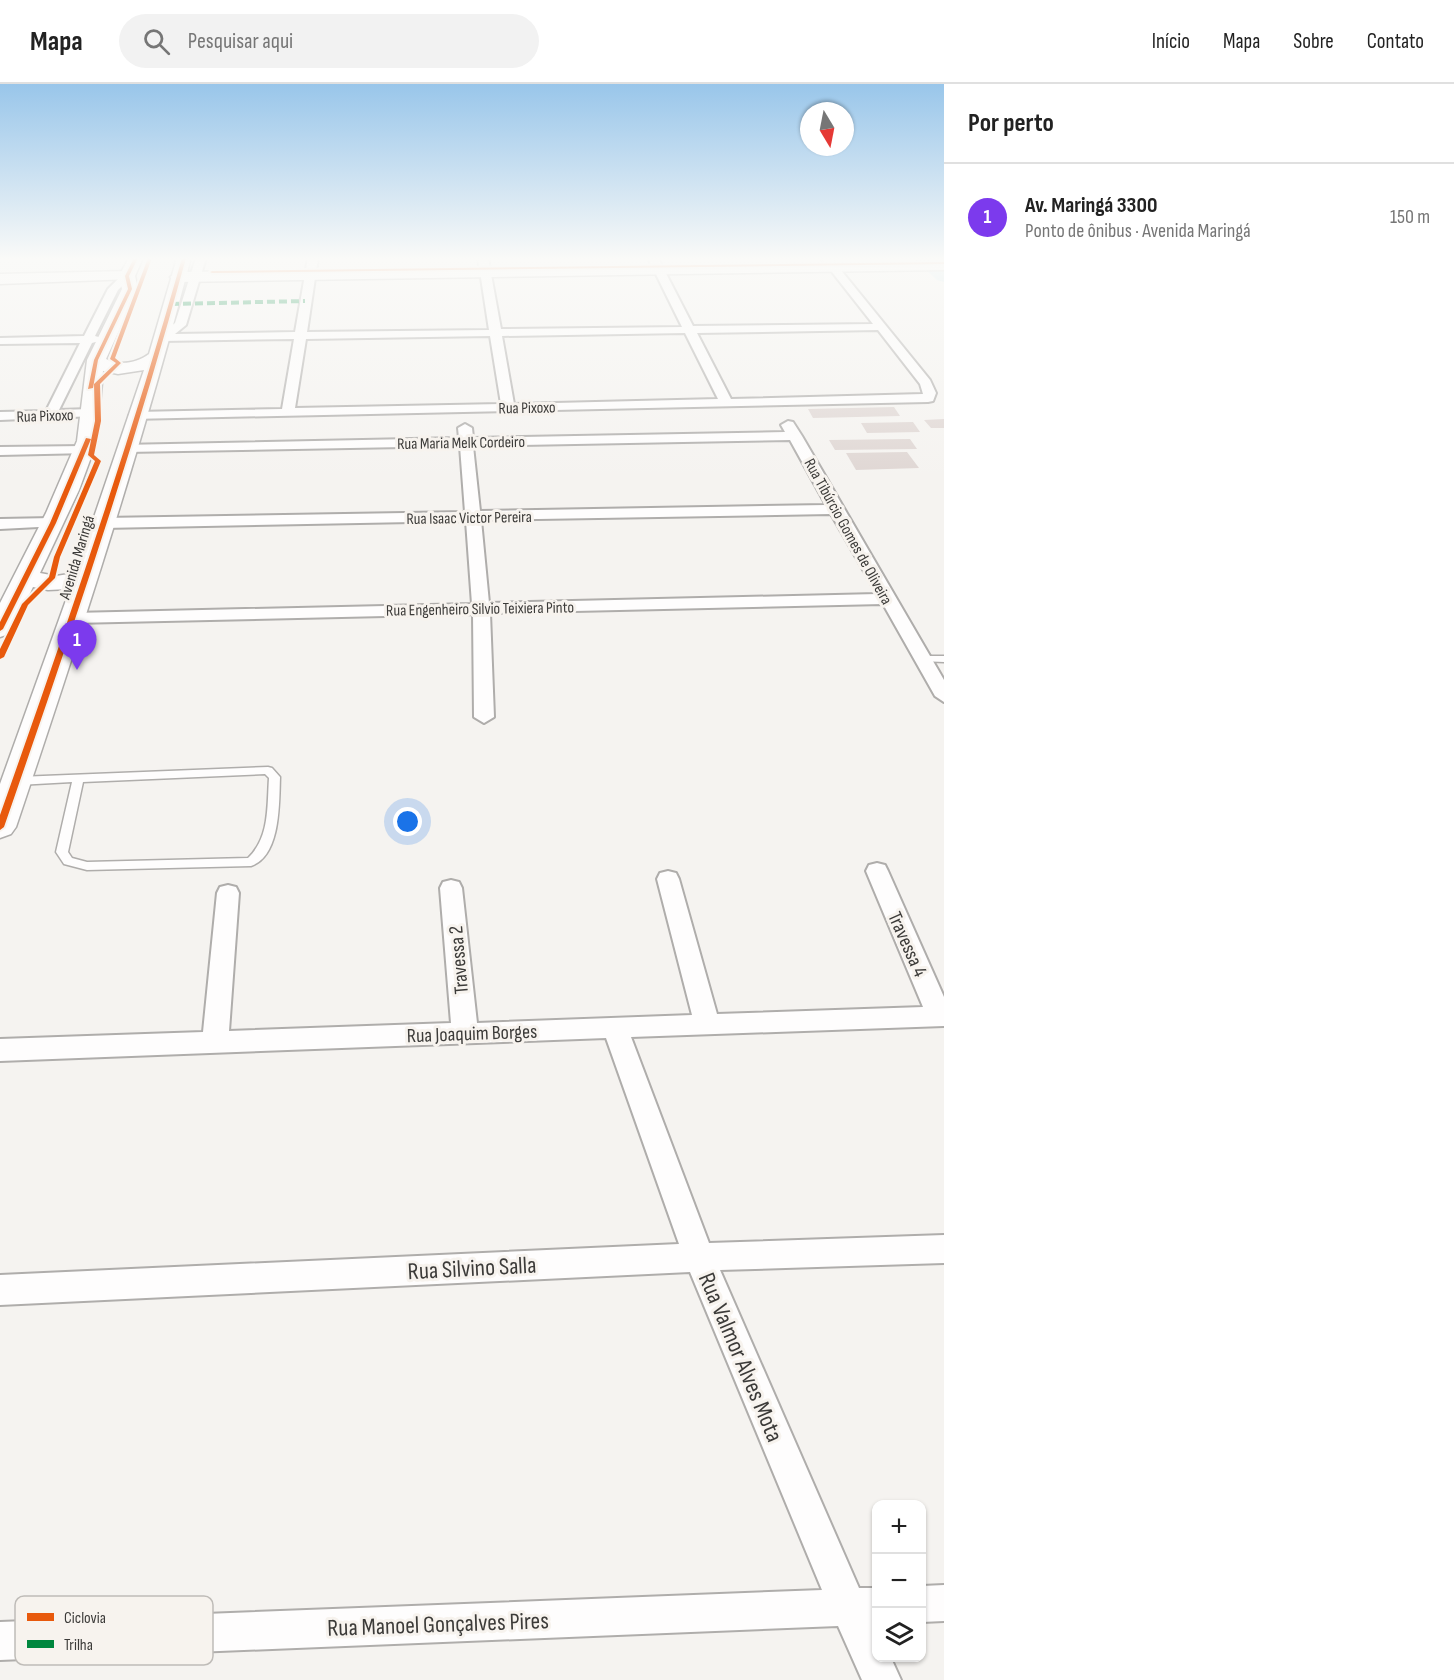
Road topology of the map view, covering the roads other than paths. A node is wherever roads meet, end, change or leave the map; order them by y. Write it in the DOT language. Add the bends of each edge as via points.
graph roads {
  1 [pos="91,332"];
  2 [pos="109,332"];
  3 [pos="165,332"];
  4 [pos="528,332"];
  5 [pos="690,332"];
  6 [pos="885,332"];
  7 [pos="494,333"];
  8 [pos="302,335"];
  9 [pos="106,339"];
  10 [pos="87,340"];
  11 [pos="0,341"];
  12 [pos="159,347"];
  13 [pos="96,360"];
  14 [pos="774,403"];
  15 [pos="726,404"];
  16 [pos="508,407"];
  17 [pos="462,409"];
  18 [pos="90,413"];
  19 [pos="288,413"];
  20 [pos="50,415"];
  21 [pos="0,416"];
  22 [pos="136,416"];
  23 [pos="795,436"];
  24 [pos="467,442"];
  25 [pos="126,448"];
  26 [pos="84,450"];
  27 [pos="0,451"];
  28 [pos="117,477"];
  29 [pos="73,478"];
  30 [pos="835,509"];
  31 [pos="472,517"];
  32 [pos="53,523"];
  33 [pos="103,523"];
  34 [pos="0,524"];
  35 [pos="26,576"];
  36 [pos="86,578"];
  37 [pos="886,599"];
  38 [pos="481,608"];
  39 [pos="73,618"];
  40 [pos="2,623"];
  41 [pos="944,659"];
  42 [pos="924,660"];
  43 [pos="944,696"];
  44 [pos="484,717"];
  45 [pos="78,778"];
  46 [pos="18,781"];
  47 [pos="0,828"];
  48 [pos="877,871"];
  49 [pos="668,879"];
  50 [pos="452,888"];
  51 [pos="228,893"];
  52 [pos="942,1016"];
  53 [pos="707,1025"];
  54 [pos="615,1028"];
  55 [pos="465,1033"];
  56 [pos="215,1043"];
  57 [pos="0,1050"];
  58 [pos="944,1249"];
  59 [pos="699,1257"];
  60 [pos="0,1290"];
  61 [pos="944,1603"];
  62 [pos="926,1604"];
  63 [pos="862,1606"];
  64 [pos="213,1632"];
  65 [pos="15,1640"];
  66 [pos="0,1641"];
  67 [pos="882,1680"];
  1 -- 10 [label="street, Avenida Maringá"];
  2 -- 9 [label="main road, Avenida Maringá"];
  3 -- 12 [label="main road, Avenida Maringá"];
  4 -- 7 [label="street"];
  5 -- 15 [label="street"];
  6 -- 14 [label="street, Rua Pixoxo" via="926,383 928,398"];
  7 -- 8 [label="street"];
  7 -- 16 [label="street"];
  8 -- 12 [label="street"];
  8 -- 19 [label="street"];
  9 -- 10 [label="street"];
  9 -- 13 [label="main road, Avenida Maringá"];
  10 -- 11 [label="street"];
  10 -- 20 [label="street, Avenida Maringá"];
  12 -- 13 [label="main road" via="145,364 123,368"];
  12 -- 22 [label="main road, Avenida Maringá"];
  13 -- 18 [label="main road, Avenida Maringá"];
  14 -- 15 [label="street, Rua Pixoxo"];
  14 -- 23 [label="street, Rua Tibúrcio Gomes de Oliveira"];
  15 -- 16 [label="street, Rua Pixoxo"];
  16 -- 17 [label="street, Rua Pixoxo"];
  17 -- 19 [label="street, Rua Pixoxo"];
  17 -- 24 [label="street"];
  18 -- 20 [label="street, Rua Pixoxo"];
  18 -- 26 [label="main road, Avenida Maringá"];
  19 -- 22 [label="street, Rua Pixoxo"];
  20 -- 21 [label="street, Rua Pixoxo"];
  22 -- 25 [label="main road, Avenida Maringá"];
  23 -- 24 [label="street, Rua Maria Melk Cordeiro"];
  23 -- 30 [label="street, Rua Tibúrcio Gomes de Oliveira"];
  24 -- 25 [label="street, Rua Maria Melk Cordeiro"];
  24 -- 31 [label="street"];
  25 -- 28 [label="main road, Avenida Maringá"];
  26 -- 27 [label="street"];
  26 -- 29 [label="main road, Avenida Maringá"];
  28 -- 29 [label="main road" via="94,471"];
  28 -- 33 [label="main road, Avenida Maringá"];
  29 -- 32 [label="main road, Avenida Maringá"];
  30 -- 31 [label="street, Rua Isaac Victor Pereira"];
  30 -- 37 [label="street, Rua Tibúrcio Gomes de Oliveira"];
  31 -- 33 [label="street, Rua Isaac Victor Pereira"];
  31 -- 38 [label="street"];
  32 -- 34 [label="street"];
  32 -- 35 [label="main road, Avenida Maringá"];
  33 -- 36 [label="main road, Avenida Maringá"];
  35 -- 36 [label="main road" via="46,584"];
  35 -- 40 [label="main road, Avenida Maringá"];
  36 -- 39 [label="main road, Avenida Maringá"];
  37 -- 38 [label="street, Rua Engenheiro Silvio Teixiera Pinto"];
  37 -- 42 [label="street, Rua Tibúrcio Gomes de Oliveira"];
  38 -- 39 [label="street, Rua Engenheiro Silvio Teixiera Pinto"];
  38 -- 44 [label="street"];
  39 -- 46 [label="main road, Avenida Maringá"];
  41 -- 42 [label="lane"];
  42 -- 43 [label="street, Rua Tibúrcio Gomes de Oliveira"];
  45 -- 45 [label="lane" via="62,852 68,861 87,866 251,862 263,853 269,838 274,777 268,770"];
  45 -- 46 [label="lane"];
  46 -- 47 [label="main road, Avenida Maringá"];
  48 -- 52 [label="street, Travessa 4"];
  49 -- 53 [label="street"];
  50 -- 55 [label="street, Travessa 2"];
  51 -- 56 [label="street"];
  52 -- 53 [label="street, Rua Joaquim Borges"];
  53 -- 54 [label="street, Rua Joaquim Borges"];
  54 -- 55 [label="street, Rua Joaquim Borges"];
  54 -- 59 [label="street, Rua Valmor Alves Mota"];
  55 -- 56 [label="street, Rua Joaquim Borges"];
  56 -- 57 [label="street, Rua Joaquim Borges"];
  58 -- 59 [label="street, Rua Silvino Salla"];
  59 -- 60 [label="street, Rua Silvino Salla"];
  59 -- 63 [label="street, Rua Valmor Alves Mota"];
  61 -- 62 [label="street"];
  63 -- 64 [label="street, Rua Manoel Gonçalves Pires"];
  63 -- 67 [label="street, Rua Valmor Alves Mota"];
  65 -- 66 [label="street, Rua Manoel Gonçalves Pires"];
}
